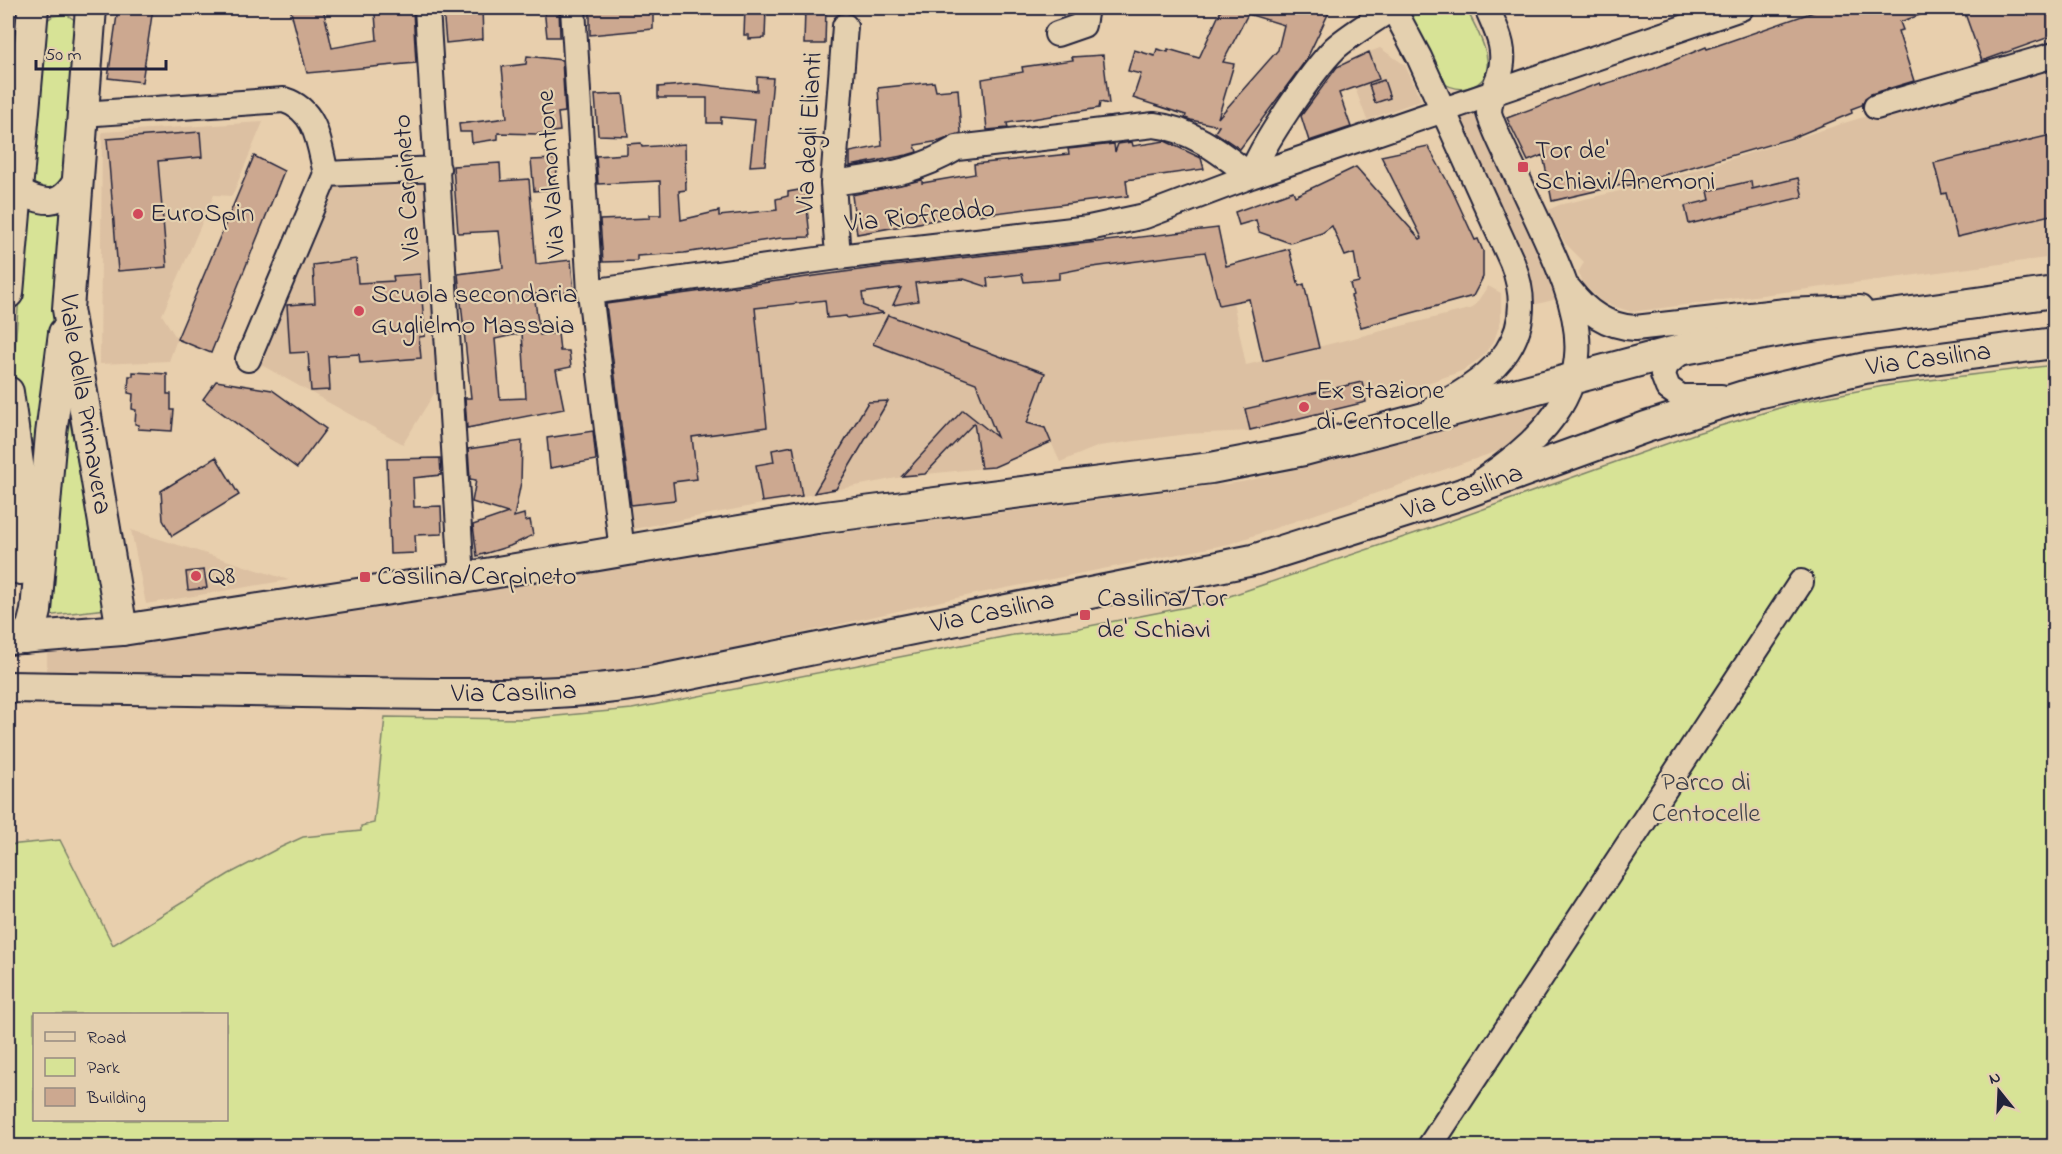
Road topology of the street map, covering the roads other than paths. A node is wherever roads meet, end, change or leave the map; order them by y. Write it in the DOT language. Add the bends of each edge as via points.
graph roads {
  1 [pos="427,8"];
  2 [pos="573,8"];
  3 [pos="1086,8"];
  4 [pos="1393,8"];
  5 [pos="1487,8"];
  6 [pos="1741,8"];
  7 [pos="37,10"];
  8 [pos="84,13"];
  9 [pos="845,26"];
  10 [pos="1057,34"];
  11 [pos="2055,55"];
  12 [pos="1492,93"];
  13 [pos="1876,107"];
  14 [pos="1445,111"];
  15 [pos="82,114"];
  16 [pos="438,169"];
  17 [pos="326,174"];
  18 [pos="78,176"];
  19 [pos="1251,176"];
  20 [pos="833,183"];
  21 [pos="15,189"];
  22 [pos="837,243"];
  23 [pos="1564,279"];
  24 [pos="590,292"];
  25 [pos="2055,292"];
  26 [pos="8,293"];
  27 [pos="68,309"];
  28 [pos="1910,312"];
  29 [pos="2055,343"];
  30 [pos="1684,349"];
  31 [pos="248,359"];
  32 [pos="1572,379"];
  33 [pos="8,392"];
  34 [pos="1744,396"];
  35 [pos="1376,431"];
  36 [pos="1459,495"];
  37 [pos="622,551"];
  38 [pos="462,578"];
  39 [pos="1801,582"];
  40 [pos="122,630"];
  41 [pos="16,639"];
  42 [pos="16,687"];
  43 [pos="1430,1146"];
  1 -- 16 [label="street, Via Carpineto"];
  2 -- 24 [label="street, Via Valmontone"];
  3 -- 10 [label="street" via="1083,26"];
  4 -- 14 [label="street"];
  4 -- 19 [label="street" via="1337,47 1324,61 1261,150"];
  5 -- 12 [label="street" via="1503,52"];
  6 -- 12 [label="street, Via Riofreddo"];
  7 -- 21 [label="main road"];
  8 -- 15 [label="main road, Viale della Primavera"];
  9 -- 20 [label="street, Via degli Elianti"];
  11 -- 13 [label="street"];
  12 -- 14 [label="street, Via Riofreddo"];
  12 -- 23 [label="street" via="1491,119"];
  14 -- 19 [label="street, Via Riofreddo"];
  14 -- 35 [label="street" via="1515,269 1521,295 1520,319 1509,350 1490,373 1437,406"];
  15 -- 17 [label="street" via="274,99 290,102 306,111 312,120"];
  15 -- 18 [label="main road, Viale della Primavera"];
  16 -- 17 [label="street"];
  16 -- 38 [label="street, Via Carpineto"];
  17 -- 31 [label="street"];
  18 -- 21 [label="street" via="68,193 51,201 37,200"];
  18 -- 27 [label="main road, Viale della Primavera"];
  19 -- 20 [label="street" via="1198,138 1168,126 1154,125 957,148 909,171"];
  19 -- 24 [label="street, Via Riofreddo" via="1144,216 1089,228 838,256"];
  20 -- 22 [label="street, Via degli Elianti"];
  21 -- 26 [label="main road"];
  23 -- 28 [label="street, Via Casilina" via="1592,313 1610,324 1629,328 1809,309"];
  23 -- 32 [label="street" via="1577,323 1578,351"];
  24 -- 37 [label="street, Via Valmontone"];
  25 -- 28 [label="main road, Via Casilina"];
  27 -- 40 [label="main road, Viale della Primavera"];
  27 -- 41 [label="main road" via="36,611 32,627"];
  28 -- 30 [label="main road, Via Casilina"];
  29 -- 34 [label="main road, Via Casilina" via="1864,368"];
  30 -- 32 [label="main road, Via Casilina"];
  30 -- 34 [label="street" via="1664,369 1664,379 1672,392 1688,398"];
  32 -- 35 [label="main road, Via Casilina"];
  32 -- 36 [label="street" via="1553,417 1537,438"];
  33 -- 41 [label="main road" via="22,492"];
  34 -- 36 [label="main road, Via Casilina"];
  35 -- 37 [label="main road, Via Casilina" via="1210,468 817,518"];
  36 -- 42 [label="main road, Via Casilina" via="1245,562 758,662 612,688 482,694"];
  37 -- 38 [label="main road, Via Casilina"];
  38 -- 40 [label="main road, Via Casilina"];
  39 -- 43 [label="street"];
  40 -- 41 [label="main road, Via Casilina"];
  41 -- 42 [label="main road"];
}
